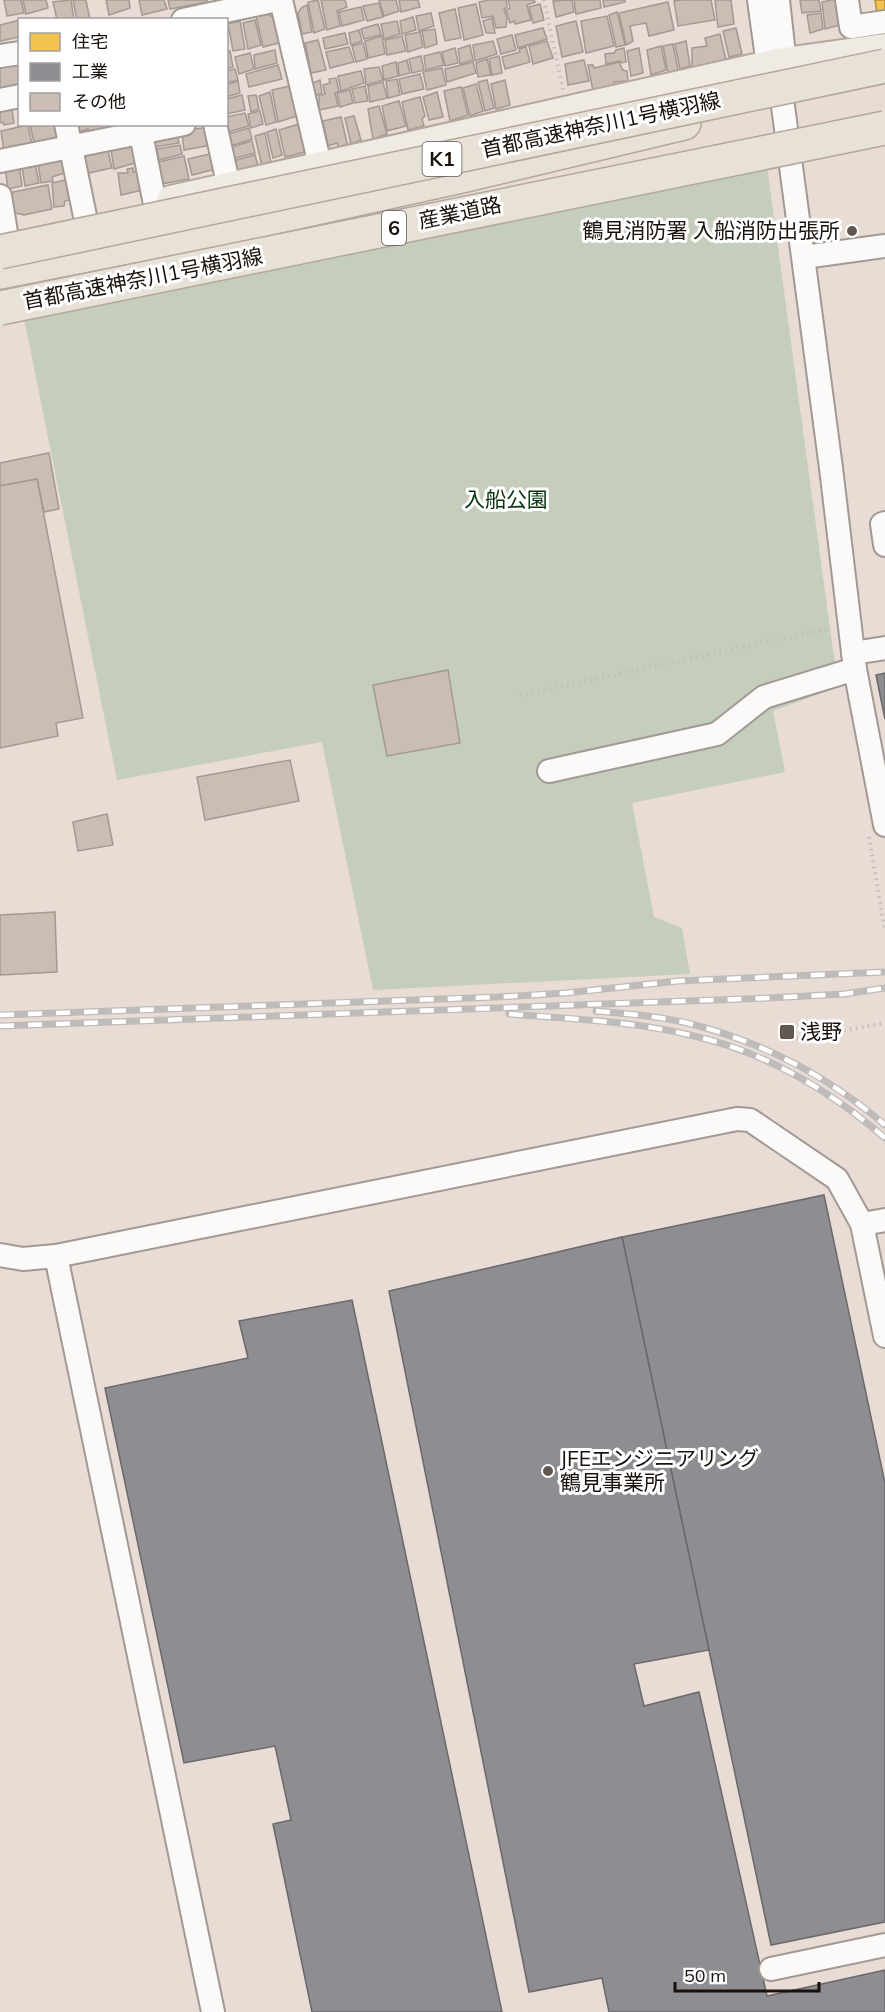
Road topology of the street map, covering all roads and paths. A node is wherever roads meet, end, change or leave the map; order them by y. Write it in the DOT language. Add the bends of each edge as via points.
graph roads {
  1 [pos="279,0"];
  2 [pos="544,0"];
  3 [pos="759,0"];
  4 [pos="778,0"];
  5 [pos="847,0"];
  6 [pos="193,18"];
  7 [pos="885,22"];
  8 [pos="885,48"];
  9 [pos="18,53"];
  10 [pos="0,56"];
  11 [pos="885,66"];
  12 [pos="777,76"];
  13 [pos="18,96"];
  14 [pos="0,100"];
  15 [pos="567,110"];
  16 [pos="885,118"];
  17 [pos="66,126"];
  18 [pos="166,126"];
  19 [pos="215,126"];
  20 [pos="885,128"];
  21 [pos="140,129"];
  22 [pos="776,147"];
  23 [pos="71,148"];
  24 [pos="0,161"];
  25 [pos="320,165"];
  26 [pos="230,186"];
  27 [pos="0,196"];
  28 [pos="155,204"];
  29 [pos="86,221"];
  30 [pos="227,235"];
  31 [pos="2,243"];
  32 [pos="885,246"];
  33 [pos="804,257"];
  34 [pos="0,272"];
  35 [pos="0,288"];
  36 [pos="0,308"];
  37 [pos="0,313"];
  38 [pos="885,523"];
  39 [pos="885,545"];
  40 [pos="835,628"];
  41 [pos="885,648"];
  42 [pos="854,661"];
  43 [pos="520,695"];
  44 [pos="549,771"];
  45 [pos="885,825"];
  46 [pos="885,1023"];
  47 [pos="791,1040"];
  48 [pos="885,1220"];
  49 [pos="862,1224"];
  50 [pos="0,1255"];
  51 [pos="56,1256"];
  52 [pos="885,1336"];
  53 [pos="885,1945"];
  54 [pos="771,1969"];
  55 [pos="213,2012"];
  1 -- 6 [label="street"];
  1 -- 25 [label="street"];
  2 -- 15 [label="path"];
  3 -- 12 [label="street" via="767,58"];
  4 -- 12 [label="street" via="784,55"];
  5 -- 7 [label="street" via="851,27"];
  8 -- 12 [label="main road"];
  9 -- 10 [label="street"];
  11 -- 12 [label="highway, 首都高速神奈川1号横羽線 / K1, bridge"];
  12 -- 15 [label="main road"];
  12 -- 22 [label="street"];
  12 -- 30 [label="highway, bridge" via="738,106 640,134"];
  12 -- 31 [label="highway, 首都高速神奈川1号横羽線 / K1, bridge"];
  13 -- 14 [label="street"];
  15 -- 25 [label="main road"];
  16 -- 22 [label="main road, 産業道路 / 6"];
  17 -- 23 [label="street"];
  18 -- 21 [label="street"];
  19 -- 26 [label="street"];
  20 -- 22 [label="highway, 首都高速神奈川1号横羽線, bridge"];
  21 -- 23 [label="street"];
  21 -- 28 [label="street"];
  22 -- 30 [label="highway, bridge" via="573,175"];
  22 -- 33 [label="street"];
  22 -- 36 [label="highway, 首都高速神奈川1号横羽線, bridge"];
  22 -- 37 [label="main road, 産業道路 / 6"];
  23 -- 24 [label="street"];
  23 -- 29 [label="street"];
  25 -- 26 [label="main road"];
  26 -- 28 [label="main road"];
  27 -- 31 [label="street"];
  28 -- 29 [label="main road"];
  29 -- 31 [label="main road"];
  30 -- 34 [label="highway"];
  30 -- 35 [label="highway"];
  32 -- 33 [label="street"];
  33 -- 42 [label="street" via="842,466"];
  38 -- 39 [label="street"];
  40 -- 43 [label="path"];
  41 -- 42 [label="street"];
  42 -- 44 [label="street" via="764,697 717,734"];
  42 -- 45 [label="street"];
  46 -- 47 [label="path"];
  48 -- 49 [label="street"];
  49 -- 51 [label="street" via="837,1179 750,1120 737,1119"];
  49 -- 52 [label="street"];
  50 -- 51 [label="street" via="22,1259"];
  51 -- 55 [label="street"];
  53 -- 54 [label="street"];
}
